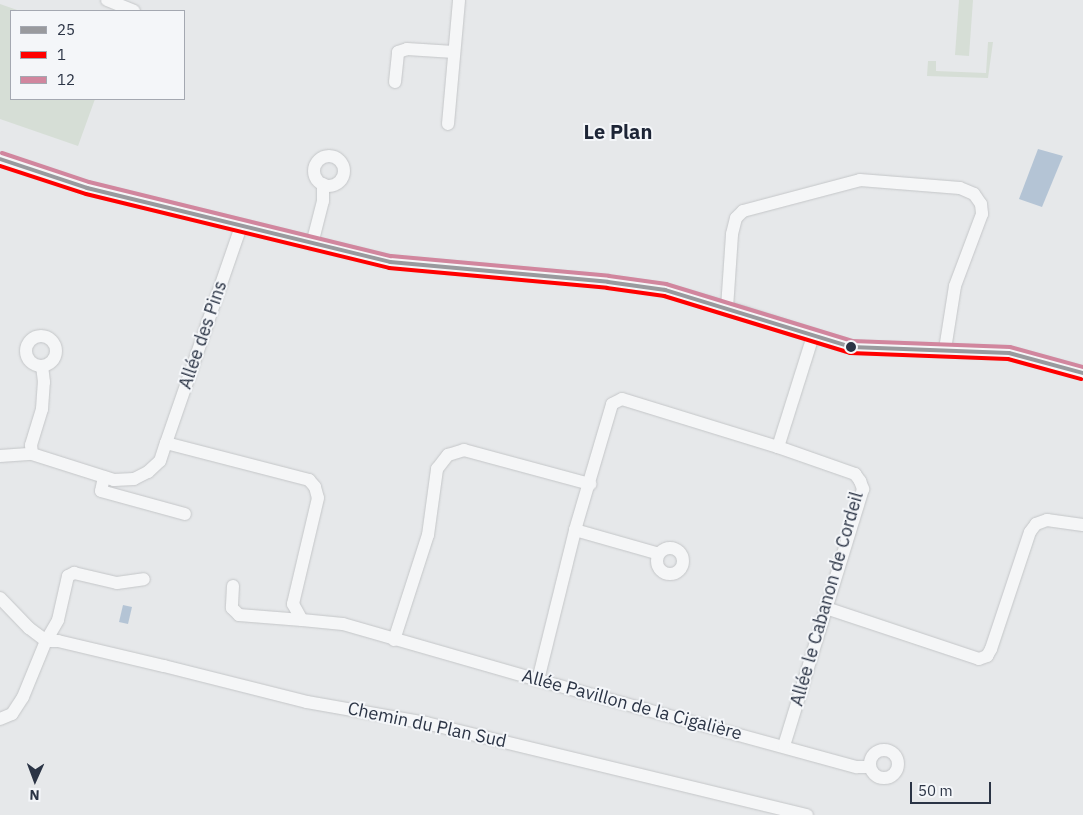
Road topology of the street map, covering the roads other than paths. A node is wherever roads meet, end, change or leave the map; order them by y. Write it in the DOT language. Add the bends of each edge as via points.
graph roads {
  1 [pos="107,0"];
  2 [pos="459,0"];
  3 [pos="132,10"];
  4 [pos="454,52"];
  5 [pos="395,82"];
  6 [pos="448,124"];
  7 [pos="0,159"];
  8 [pos="322,184"];
  9 [pos="241,227"];
  10 [pos="312,244"];
  11 [pos="727,308"];
  12 [pos="813,336"];
  13 [pos="945,349"];
  14 [pos="42,366"];
  15 [pos="1083,373"];
  16 [pos="166,443"];
  17 [pos="778,447"];
  18 [pos="32,454"];
  19 [pos="0,456"];
  20 [pos="104,477"];
  21 [pos="590,484"];
  22 [pos="185,514"];
  23 [pos="1083,525"];
  24 [pos="575,530"];
  25 [pos="660,554"];
  26 [pos="144,579"];
  27 [pos="234,586"];
  28 [pos="0,598"];
  29 [pos="826,608"];
  30 [pos="302,620"];
  31 [pos="394,640"];
  32 [pos="46,641"];
  33 [pos="538,680"];
  34 [pos="0,720"];
  35 [pos="784,745"];
  36 [pos="869,767"];
  37 [pos="807,815"];
  1 -- 3 [label="street"];
  2 -- 4 [label="street"];
  4 -- 5 [label="street" via="407,49 398,52"];
  4 -- 6 [label="street"];
  7 -- 9 [label="street" via="87,188"];
  8 -- 10 [label="street" via="323,201"];
  9 -- 10 [label="street"];
  9 -- 16 [label="street, Allée des Pins"];
  10 -- 11 [label="street" via="390,262 646,287"];
  11 -- 12 [label="street"];
  11 -- 13 [label="street" via="732,234 736,218 743,211 860,180 960,188 974,194 981,204 982,214 955,286"];
  12 -- 13 [label="street" via="851,347"];
  12 -- 17 [label="street"];
  13 -- 15 [label="street" via="1009,353"];
  14 -- 18 [label="street" via="42,409 31,445"];
  16 -- 20 [label="street, Allée des Pins" via="160,461 148,472 134,479"];
  16 -- 30 [label="street" via="309,480 315,487 318,498 293,604"];
  17 -- 21 [label="street, Allée le Cabanon de Cordeil" via="622,399 612,404"];
  17 -- 29 [label="street, Allée le Cabanon de Cordeil" via="855,474 863,489"];
  18 -- 19 [label="street"];
  18 -- 20 [label="street, Allée des Pins"];
  20 -- 22 [label="street" via="100,491"];
  21 -- 24 [label="street, Allée le Cabanon de Cordeil"];
  21 -- 31 [label="street" via="464,450 448,455 437,469 428,535"];
  23 -- 29 [label="street" via="1047,520 1036,524 1030,532 991,649 987,656 979,659"];
  24 -- 25 [label="street"];
  24 -- 33 [label="street, Allée le Cabanon de Cordeil"];
  26 -- 32 [label="street" via="117,582 74,573 68,576 58,620"];
  27 -- 30 [label="street, Allée Pavillon de la Cigalière" via="232,608 240,615"];
  28 -- 32 [label="street"];
  29 -- 35 [label="street, Allée le Cabanon de Cordeil"];
  30 -- 31 [label="street, Allée Pavillon de la Cigalière" via="343,624"];
  31 -- 33 [label="street, Allée Pavillon de la Cigalière"];
  32 -- 34 [label="street" via="23,697 12,714"];
  32 -- 37 [label="street, Chemin du Plan Sud" via="164,666 307,702 426,723"];
  33 -- 35 [label="street, Allée Pavillon de la Cigalière"];
  35 -- 36 [label="street, Allée Pavillon de la Cigalière" via="857,767"];
}
